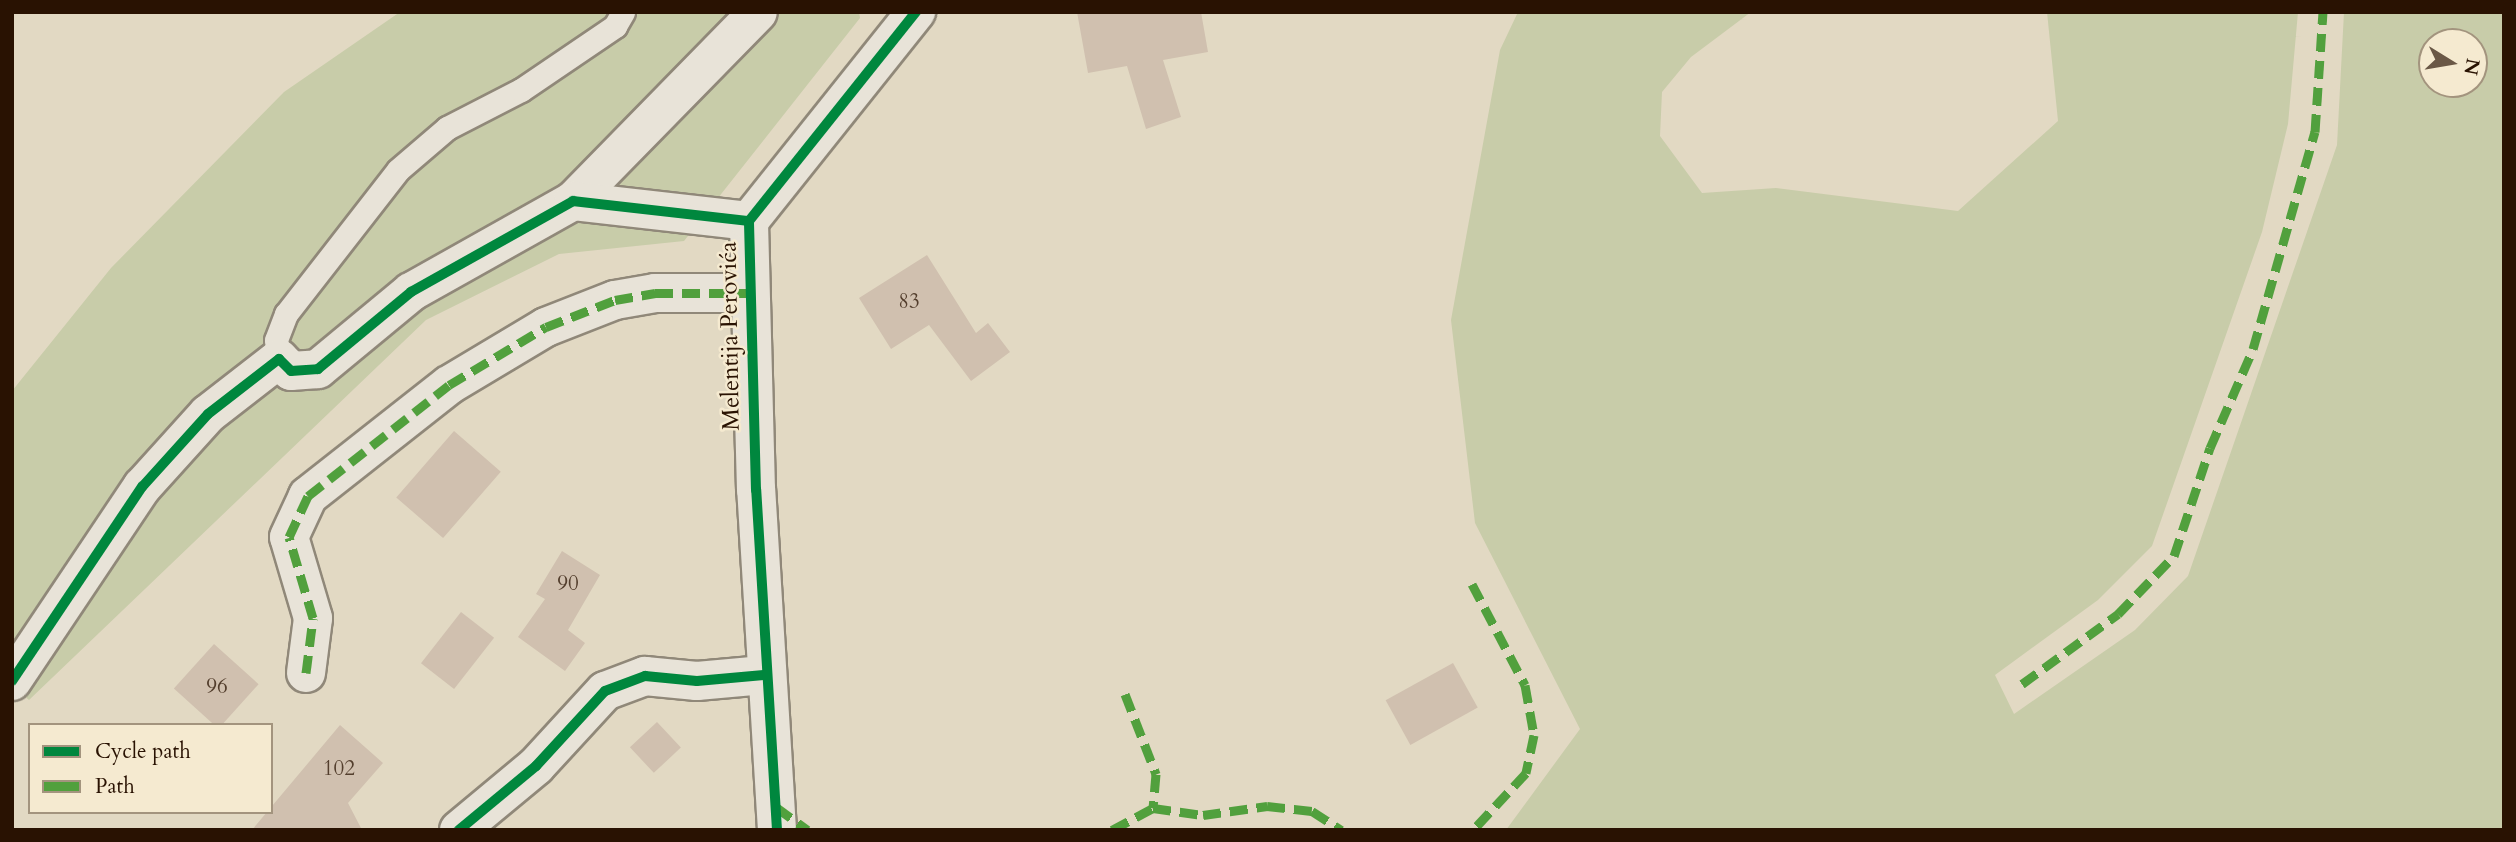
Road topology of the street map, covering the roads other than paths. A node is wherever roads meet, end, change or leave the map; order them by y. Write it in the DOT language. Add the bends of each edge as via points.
graph roads {
  1 [pos="623,12"];
  2 [pos="758,12"];
  3 [pos="916,12"];
  4 [pos="573,201"];
  5 [pos="749,221"];
  6 [pos="748,293"];
  7 [pos="279,359"];
  8 [pos="306,673"];
  9 [pos="764,675"];
  10 [pos="12,681"];
  11 [pos="459,830"];
  12 [pos="777,830"];
  1 -- 7 [label="lane" via="615,26 521,90 447,128 398,170 286,314 276,340"];
  2 -- 4 [label="street"];
  3 -- 5 [label="street, Melentija Perovića" via="885,43"];
  4 -- 5 [label="street"];
  4 -- 7 [label="street" via="411,292 318,369 292,371"];
  5 -- 6 [label="street, Melentija Perovića"];
  6 -- 8 [label="street, Melentija Perovića" via="655,293 615,300 546,327 449,385 307,496 289,537 313,618"];
  6 -- 9 [label="street, Melentija Perovića"];
  7 -- 10 [label="street" via="208,414 142,487"];
  9 -- 11 [label="street" via="697,681 645,676 605,691 536,766"];
  9 -- 12 [label="street, Melentija Perovića"];
}
